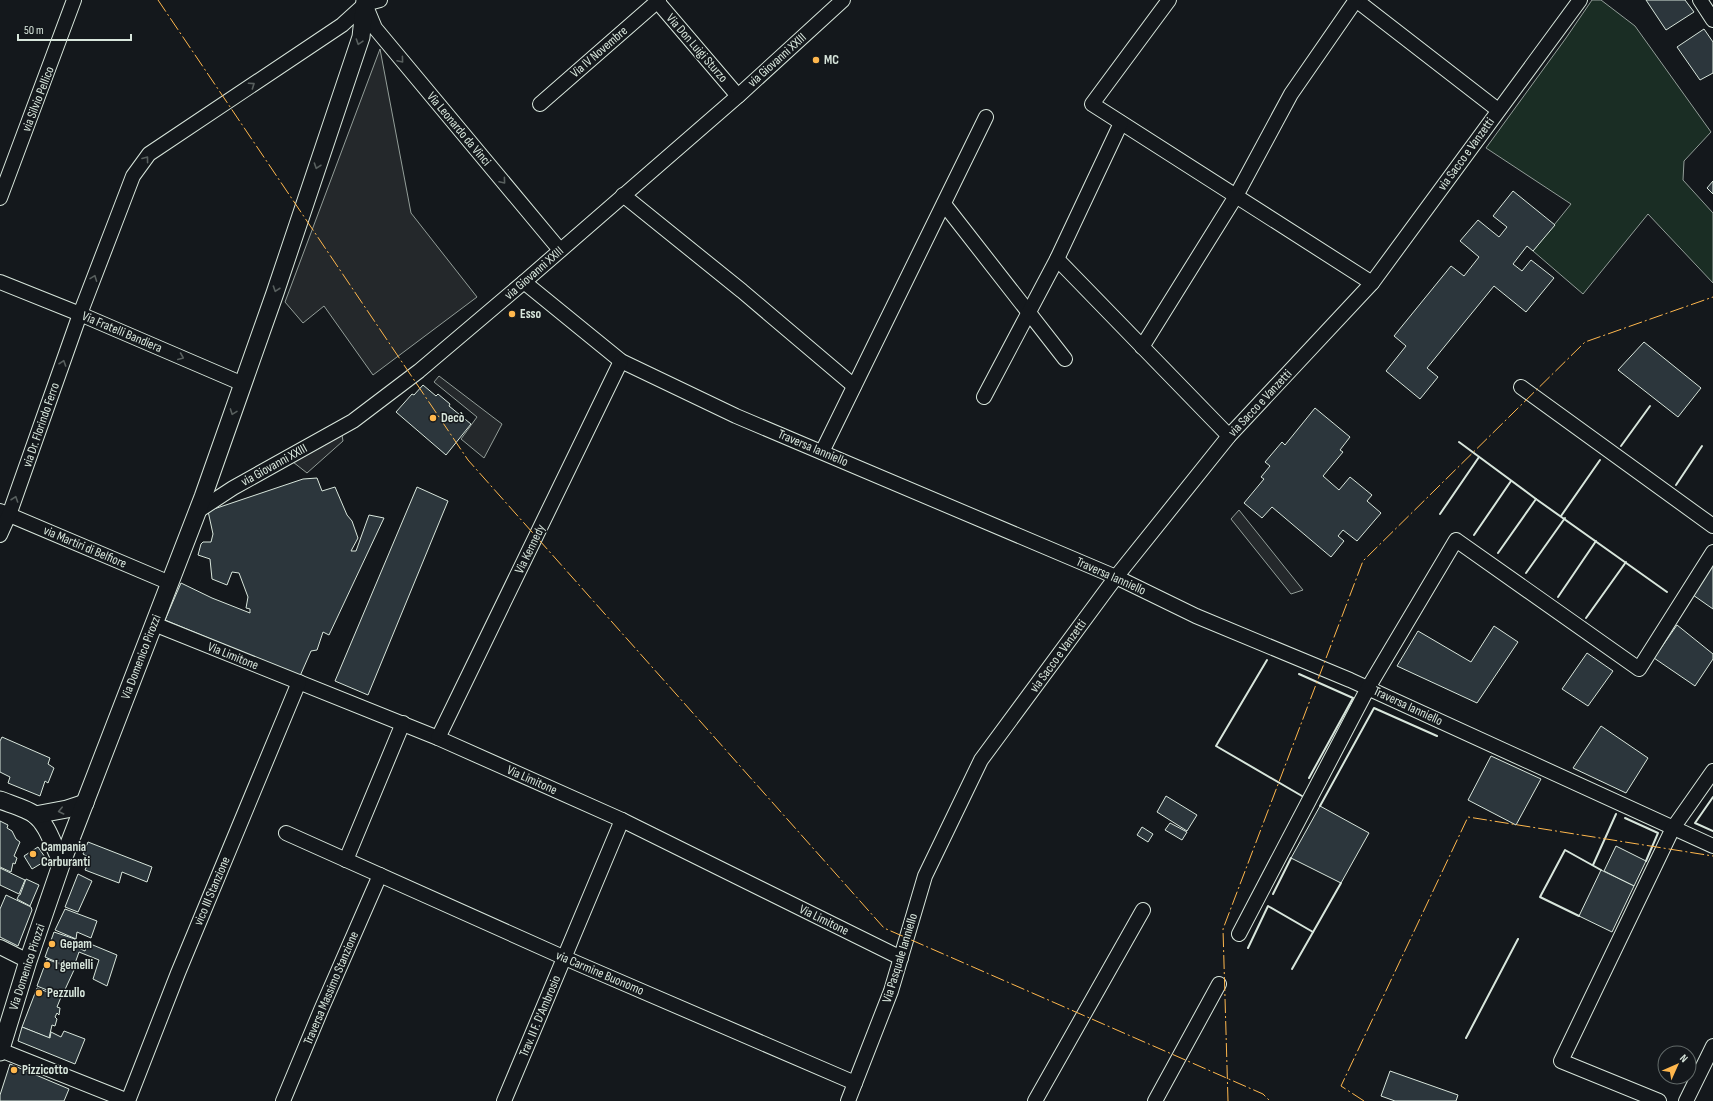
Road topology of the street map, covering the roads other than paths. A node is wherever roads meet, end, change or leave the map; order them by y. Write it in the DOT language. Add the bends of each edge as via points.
graph roads {
  1 [pos="74,0"];
  2 [pos="843,0"];
  3 [pos="1169,0"];
  4 [pos="1356,0"];
  5 [pos="1580,0"];
  6 [pos="1700,0"];
  7 [pos="368,1"];
  8 [pos="657,1"];
  9 [pos="1713,20"];
  10 [pos="738,96"];
  11 [pos="540,104"];
  12 [pos="1498,110"];
  13 [pos="986,117"];
  14 [pos="1121,123"];
  15 [pos="623,195"];
  16 [pos="1236,196"];
  17 [pos="0,198"];
  18 [pos="944,204"];
  19 [pos="560,250"];
  20 [pos="1057,259"];
  21 [pos="0,282"];
  22 [pos="524,282"];
  23 [pos="1372,282"];
  24 [pos="1029,312"];
  25 [pos="80,314"];
  26 [pos="1142,347"];
  27 [pos="1065,359"];
  28 [pos="621,361"];
  29 [pos="243,384"];
  30 [pos="854,386"];
  31 [pos="1520,387"];
  32 [pos="984,397"];
  33 [pos="1229,436"];
  34 [pos="822,452"];
  35 [pos="198,511"];
  36 [pos="5,513"];
  37 [pos="1713,526"];
  38 [pos="0,535"];
  39 [pos="1713,552"];
  40 [pos="1116,577"];
  41 [pos="170,582"];
  42 [pos="154,624"];
  43 [pos="299,682"];
  44 [pos="1368,688"];
  45 [pos="403,723"];
  46 [pos="438,738"];
  47 [pos="1713,772"];
  48 [pos="0,800"];
  49 [pos="954,816"];
  50 [pos="80,818"];
  51 [pos="622,820"];
  52 [pos="40,821"];
  53 [pos="1673,828"];
  54 [pos="286,833"];
  55 [pos="1713,846"];
  56 [pos="346,860"];
  57 [pos="62,862"];
  58 [pos="380,875"];
  59 [pos="1143,910"];
  60 [pos="1239,934"];
  61 [pos="0,947"];
  62 [pos="565,958"];
  63 [pos="901,958"];
  64 [pos="28,961"];
  65 [pos="1219,984"];
  66 [pos="1713,1046"];
  67 [pos="0,1051"];
  68 [pos="855,1083"];
  69 [pos="128,1101"];
  70 [pos="283,1101"];
  71 [pos="504,1101"];
  72 [pos="848,1101"];
  73 [pos="1034,1101"];
  74 [pos="1155,1101"];
  75 [pos="1659,1101"];
  76 [pos="1686,1101"];
  1 -- 17 [label="street, via Silvio Pellico"];
  2 -- 10 [label="street, via Giovanni XXIII"];
  3 -- 14 [label="street" via="1092,104"];
  4 -- 12 [label="street"];
  4 -- 16 [label="street" via="1290,94"];
  5 -- 12 [label="street, via Sacco e Vanzetti"];
  6 -- 9 [label="street"];
  7 -- 19 [label="street, Via Leonardo da Vinci, one-way" via="375,28"];
  25 -- 7 [label="street, via Dr. Florindo Ferro, one-way" via="133,176 149,154 342,25"];
  7 -- 29 [label="street, Via Domenico Pirozzi, one-way" via="361,36"];
  8 -- 10 [label="street, Via Don Luigi Sturzo"];
  8 -- 11 [label="street, Via IV Novembre"];
  10 -- 15 [label="street, via Giovanni XXIII"];
  12 -- 23 [label="street, via Sacco e Vanzetti"];
  13 -- 18 [label="street"];
  14 -- 16 [label="street"];
  14 -- 20 [label="street"];
  15 -- 19 [label="street, via Giovanni XXIII"];
  15 -- 30 [label="street"];
  16 -- 23 [label="street"];
  16 -- 26 [label="street"];
  18 -- 24 [label="street"];
  18 -- 30 [label="street"];
  19 -- 22 [label="street, via Giovanni XXIII"];
  20 -- 24 [label="street"];
  20 -- 26 [label="street"];
  21 -- 25 [label="street, Via Fratelli Bandiera"];
  22 -- 28 [label="street, Traversa Ianniello"];
  22 -- 35 [label="street, via Giovanni XXIII" via="419,371 353,421 233,488"];
  23 -- 33 [label="street, via Sacco e Vanzetti"];
  24 -- 27 [label="street"];
  24 -- 32 [label="street"];
  25 -- 29 [label="street, Via Fratelli Bandiera, one-way"];
  36 -- 25 [label="street, via Dr. Florindo Ferro, one-way"];
  26 -- 33 [label="street"];
  28 -- 34 [label="street, Traversa Ianniello" via="736,416"];
  28 -- 46 [label="street, Via Kennedy"];
  29 -- 35 [label="street, Via Domenico Pirozzi, one-way"];
  30 -- 34 [label="street"];
  31 -- 37 [label="street"];
  33 -- 40 [label="street, via Sacco e Vanzetti"];
  34 -- 40 [label="street, Traversa Ianniello"];
  35 -- 41 [label="street, Via Domenico Pirozzi"];
  36 -- 38 [label="street, via Dr. Florindo Ferro"];
  36 -- 41 [label="street, via Martiri di Belfiore"];
  39 -- 44 [label="street" via="1638,669 1456,540"];
  40 -- 44 [label="street, Traversa Ianniello" via="1196,616"];
  40 -- 49 [label="street, via Sacco e Vanzetti" via="981,760"];
  41 -- 42 [label="street, Via Domenico Pirozzi"];
  42 -- 43 [label="street, Via Limitone"];
  42 -- 50 [label="street, Via Domenico Pirozzi"];
  43 -- 45 [label="street, Via Limitone"];
  43 -- 69 [label="street, vico III Stanzione" via="178,973"];
  44 -- 53 [label="street, Traversa Ianniello"];
  44 -- 60 [label="street"];
  45 -- 46 [label="street, Via Limitone"];
  45 -- 56 [label="street"];
  46 -- 51 [label="street, Via Limitone"];
  47 -- 53 [label="street"];
  48 -- 52 [label="street"];
  49 -- 63 [label="street, Via Pasquale Ianniello" via="926,876"];
  50 -- 52 [label="street, one-way" via="56,812"];
  50 -- 52 [label="street" via="62,836"];
  50 -- 57 [label="street, Via Domenico Pirozzi"];
  51 -- 62 [label="street, Trav. II F. D'Ambrosio"];
  51 -- 63 [label="street, Via Limitone"];
  52 -- 57 [label="street"];
  53 -- 55 [label="street, Traversa Ianniello"];
  53 -- 75 [label="street" via="1561,1062"];
  54 -- 56 [label="street, via Carmine Buonomo"];
  56 -- 58 [label="street, via Carmine Buonomo"];
  57 -- 64 [label="street, Via Domenico Pirozzi"];
  58 -- 62 [label="street, via Carmine Buonomo"];
  58 -- 70 [label="street, Traversa Massimo Stanzione"];
  59 -- 73 [label="street"];
  61 -- 64 [label="street"];
  62 -- 68 [label="street, via Carmine Buonomo"];
  62 -- 71 [label="street, Trav. II F. D'Ambrosio"];
  63 -- 68 [label="street, Via Pasquale Ianniello" via="891,991"];
  64 -- 67 [label="street, Via Domenico Pirozzi"];
  65 -- 74 [label="street"];
  66 -- 76 [label="street"];
  67 -- 69 [label="street"];
  68 -- 72 [label="street, Via Pasquale Ianniello"];
}
